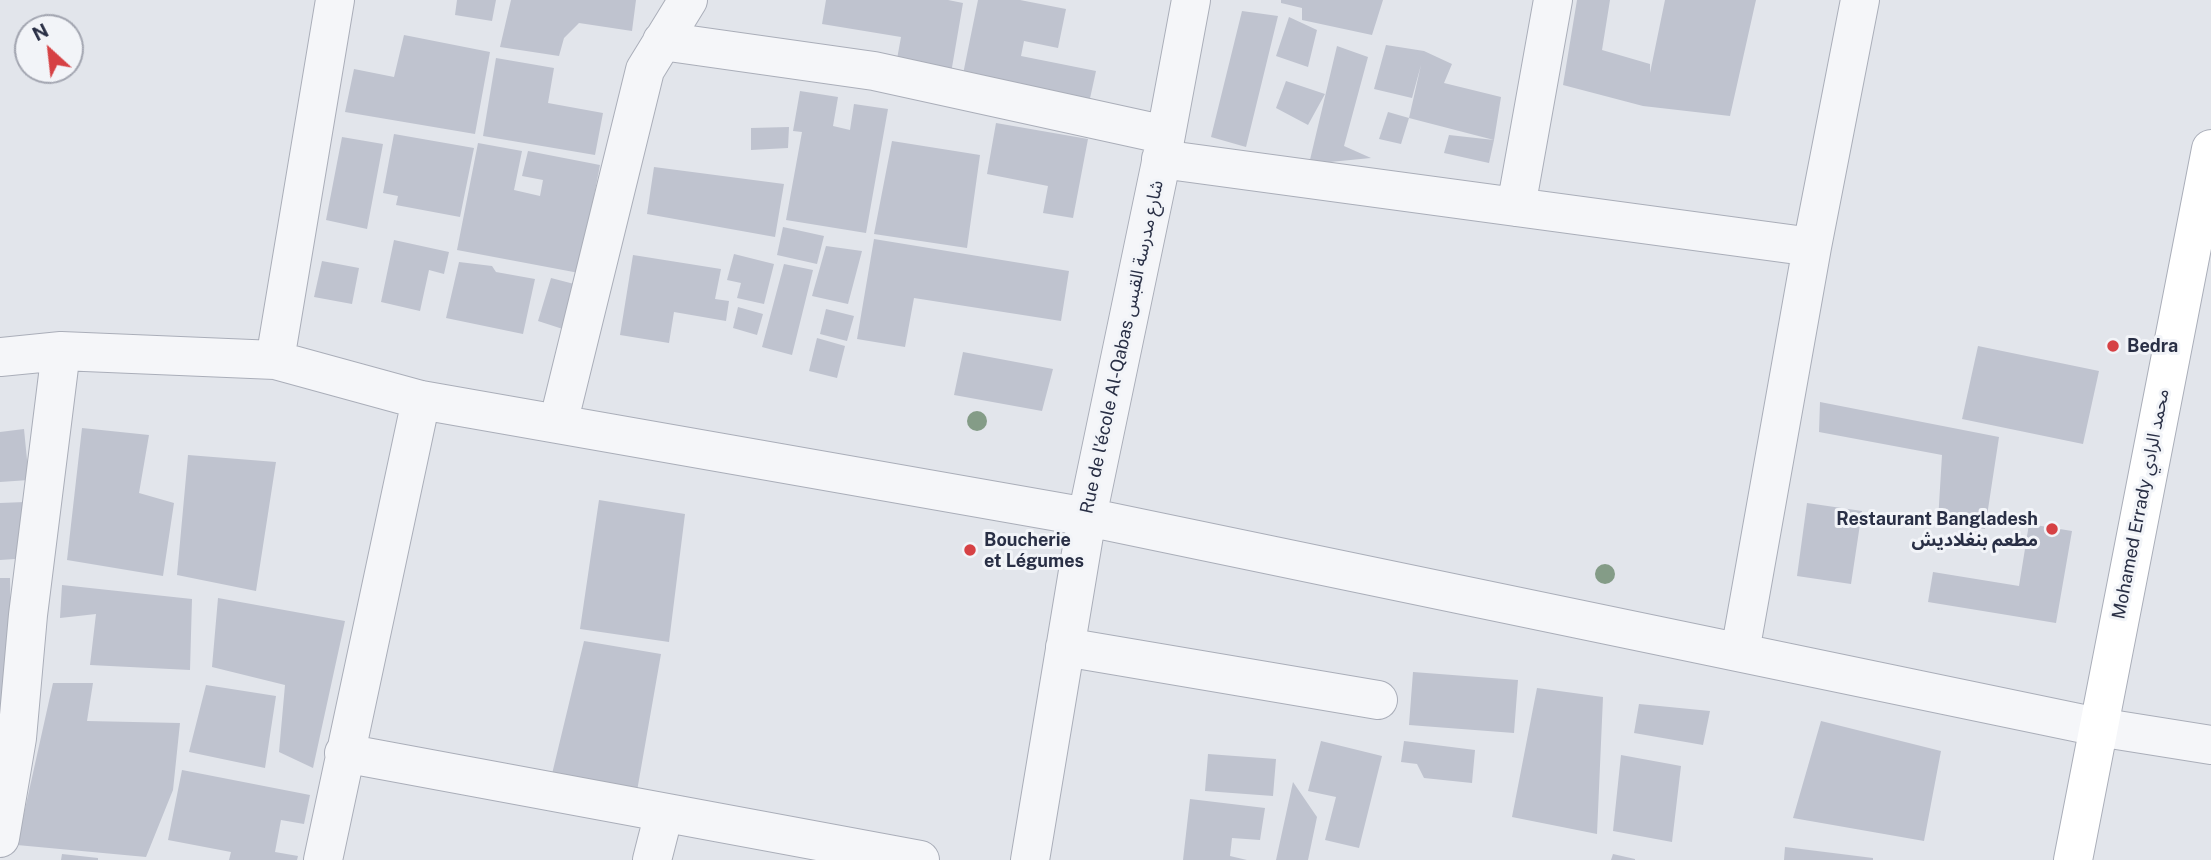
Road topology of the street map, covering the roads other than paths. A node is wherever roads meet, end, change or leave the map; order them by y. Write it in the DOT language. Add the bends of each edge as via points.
graph roads {
  1 [pos="335,0"];
  2 [pos="688,0"];
  3 [pos="1191,0"];
  4 [pos="1553,0"];
  5 [pos="1860,0"];
  6 [pos="662,41"];
  7 [pos="1163,147"];
  8 [pos="2211,149"];
  9 [pos="1516,207"];
  10 [pos="1812,247"];
  11 [pos="61,351"];
  12 [pos="0,356"];
  13 [pos="275,360"];
  14 [pos="421,400"];
  15 [pos="558,424"];
  16 [pos="1087,517"];
  17 [pos="1065,647"];
  18 [pos="1740,652"];
  19 [pos="1378,700"];
  20 [pos="2098,726"];
  21 [pos="9,739"];
  22 [pos="2211,745"];
  23 [pos="344,753"];
  24 [pos="664,813"];
  25 [pos="0,838"];
  26 [pos="323,860"];
  27 [pos="652,860"];
  28 [pos="920,860"];
  29 [pos="1030,860"];
  30 [pos="2073,860"];
  1 -- 13 [label="street"];
  2 -- 6 [label="street"];
  3 -- 7 [label="street, Rue de l'école Al-Qabas شارع مدرسة القبس"];
  4 -- 9 [label="street"];
  5 -- 10 [label="street"];
  6 -- 7 [label="street" via="874,71"];
  6 -- 15 [label="street" via="645,70"];
  7 -- 9 [label="street"];
  7 -- 16 [label="street, Rue de l'école Al-Qabas شارع مدرسة القبس"];
  8 -- 20 [label="street, Mohamed Errady محمد الرادي"];
  9 -- 10 [label="street"];
  10 -- 18 [label="street"];
  11 -- 12 [label="street"];
  11 -- 13 [label="street"];
  11 -- 21 [label="street"];
  13 -- 14 [label="street"];
  14 -- 15 [label="street"];
  14 -- 23 [label="street"];
  15 -- 16 [label="street"];
  16 -- 17 [label="street, Rue de l'école Al-Qabas شارع مدرسة القبس"];
  16 -- 18 [label="street"];
  17 -- 19 [label="street"];
  17 -- 29 [label="street, Rue de l'école Al-Qabas شارع مدرسة القبس"];
  18 -- 20 [label="street"];
  20 -- 22 [label="street"];
  20 -- 30 [label="street, Mohamed Errady محمد الرادي"];
  21 -- 25 [label="street"];
  23 -- 24 [label="street"];
  23 -- 26 [label="street"];
  24 -- 27 [label="street"];
  24 -- 28 [label="street"];
}
